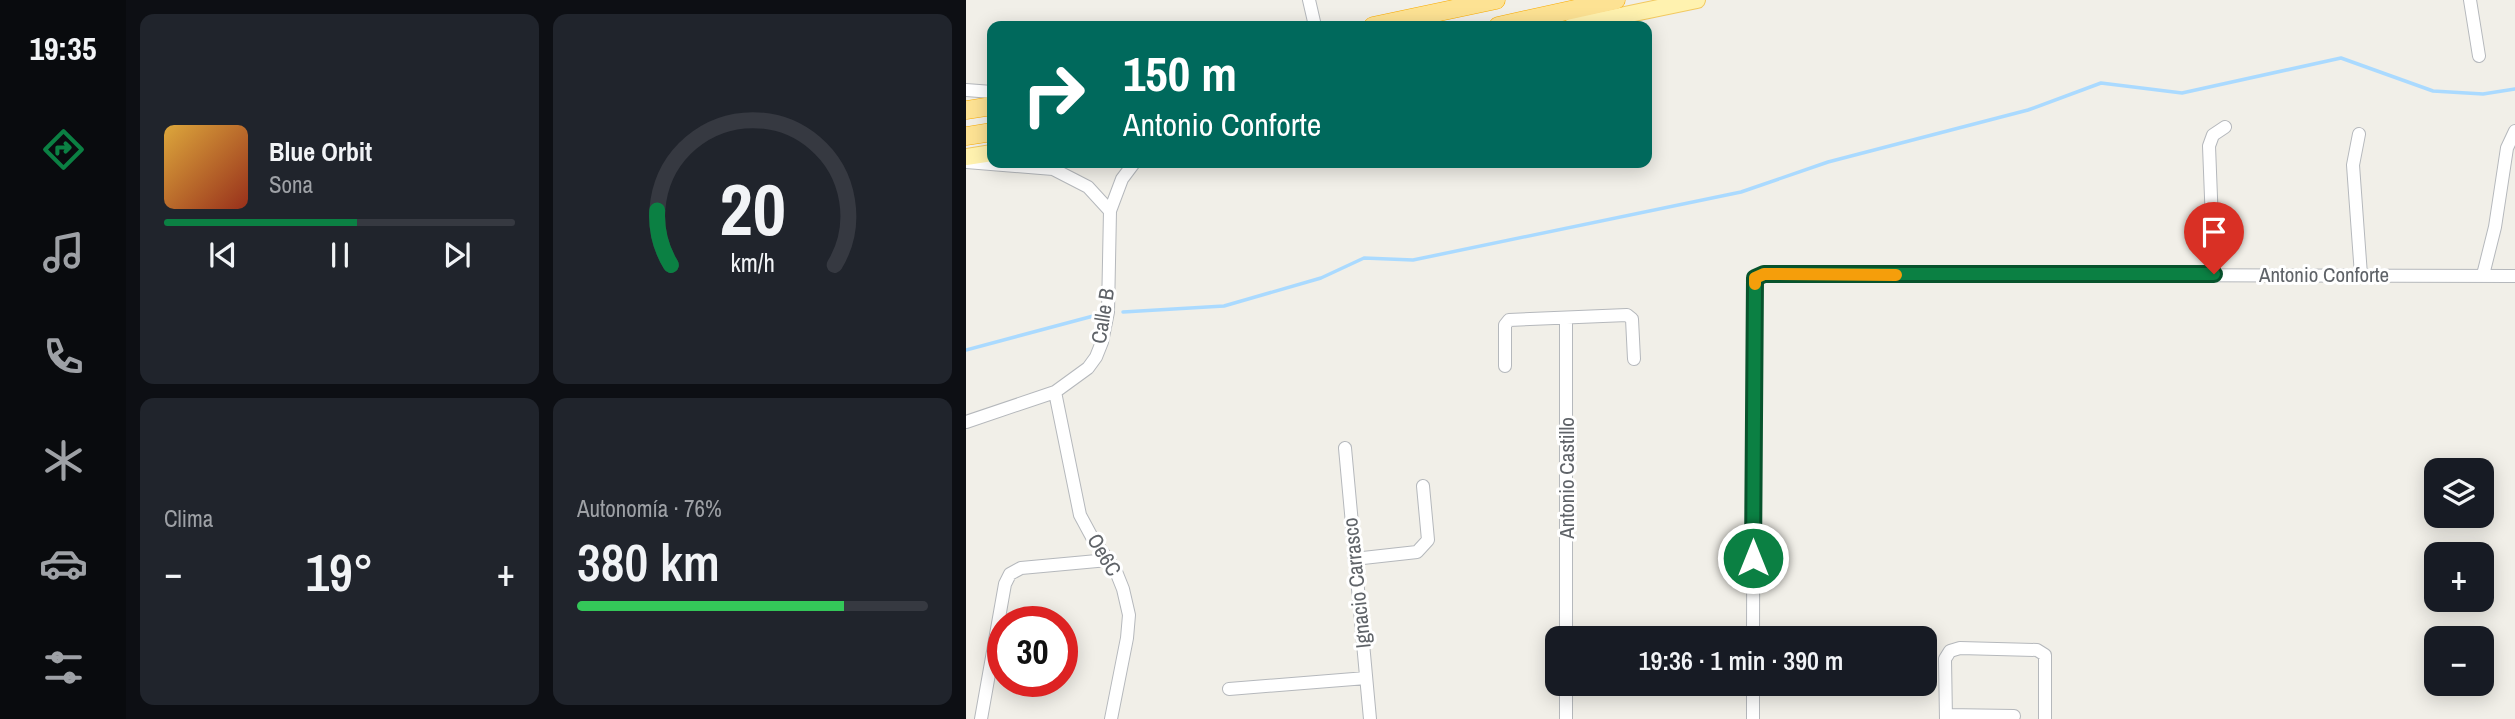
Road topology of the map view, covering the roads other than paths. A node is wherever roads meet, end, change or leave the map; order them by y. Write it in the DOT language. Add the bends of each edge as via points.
graph roads {
  1 [pos="1309,0"];
  2 [pos="1496,0"];
  3 [pos="1616,0"];
  4 [pos="1697,0"];
  5 [pos="2470,0"];
  6 [pos="1437,6"];
  7 [pos="1314,21"];
  8 [pos="1389,21"];
  9 [pos="1521,21"];
  10 [pos="1596,21"];
  11 [pos="2479,56"];
  12 [pos="966,90"];
  13 [pos="987,92"];
  14 [pos="987,107"];
  15 [pos="966,110"];
  16 [pos="2225,127"];
  17 [pos="2515,131"];
  18 [pos="987,133"];
  19 [pos="2359,134"];
  20 [pos="966,136"];
  21 [pos="987,154"];
  22 [pos="966,160"];
  23 [pos="987,162"];
  24 [pos="1044,168"];
  25 [pos="1130,168"];
  26 [pos="1110,211"];
  27 [pos="2214,274"];
  28 [pos="2361,275"];
  29 [pos="2483,275"];
  30 [pos="2515,276"];
  31 [pos="1566,318"];
  32 [pos="1634,359"];
  33 [pos="1505,366"];
  34 [pos="1055,392"];
  35 [pos="966,422"];
  36 [pos="1345,448"];
  37 [pos="1423,486"];
  38 [pos="1354,559"];
  39 [pos="1108,560"];
  40 [pos="1566,626"];
  41 [pos="1753,626"];
  42 [pos="1366,678"];
  43 [pos="1228,688"];
  44 [pos="1566,696"];
  45 [pos="1753,696"];
  46 [pos="2014,716"];
  47 [pos="1946,717"];
  48 [pos="981,719"];
  49 [pos="1111,719"];
  50 [pos="1370,719"];
  51 [pos="1566,719"];
  52 [pos="1753,719"];
  53 [pos="2045,719"];
  1 -- 7 [label="street"];
  2 -- 6 [label="highway"];
  3 -- 9 [label="highway"];
  4 -- 10 [label="main road"];
  5 -- 11 [label="street"];
  6 -- 8 [label="highway"];
  12 -- 13 [label="street"];
  14 -- 15 [label="highway"];
  16 -- 27 [label="street" via="2213,135 2209,146"];
  17 -- 29 [label="street" via="2507,148"];
  18 -- 20 [label="highway"];
  19 -- 28 [label="street" via="2353,165"];
  21 -- 22 [label="main road"];
  22 -- 23 [label="street"];
  24 -- 26 [label="street" via="1088,187"];
  25 -- 26 [label="street, Calle B"];
  26 -- 34 [label="street, Calle B" via="1108,312 1102,342 1088,368"];
  27 -- 28 [label="street, Antonio Conforte"];
  27 -- 41 [label="street, Antonio Conforte" via="1764,274 1755,278"];
  28 -- 29 [label="street, Antonio Conforte"];
  29 -- 30 [label="street, Antonio Conforte"];
  31 -- 32 [label="street" via="1627,315 1632,319"];
  31 -- 33 [label="street" via="1509,320"];
  31 -- 40 [label="street, Antonio Castillo"];
  34 -- 35 [label="street, Calle B"];
  34 -- 39 [label="street, Oe6C" via="1080,515"];
  36 -- 38 [label="street, Ignacio Carrasco"];
  37 -- 38 [label="street" via="1428,540 1423,546 1417,552"];
  38 -- 42 [label="street, Ignacio Carrasco"];
  39 -- 48 [label="street" via="1021,568 1010,574"];
  39 -- 49 [label="street, Oe6C" via="1123,589 1129,615"];
  42 -- 43 [label="street"];
  42 -- 50 [label="street, Ignacio Carrasco"];
  44 -- 51 [label="street"];
  45 -- 52 [label="street"];
  46 -- 47 [label="street"];
  47 -- 53 [label="street" via="1945,659 1950,650 1959,648 2037,650 2045,655"];
}
